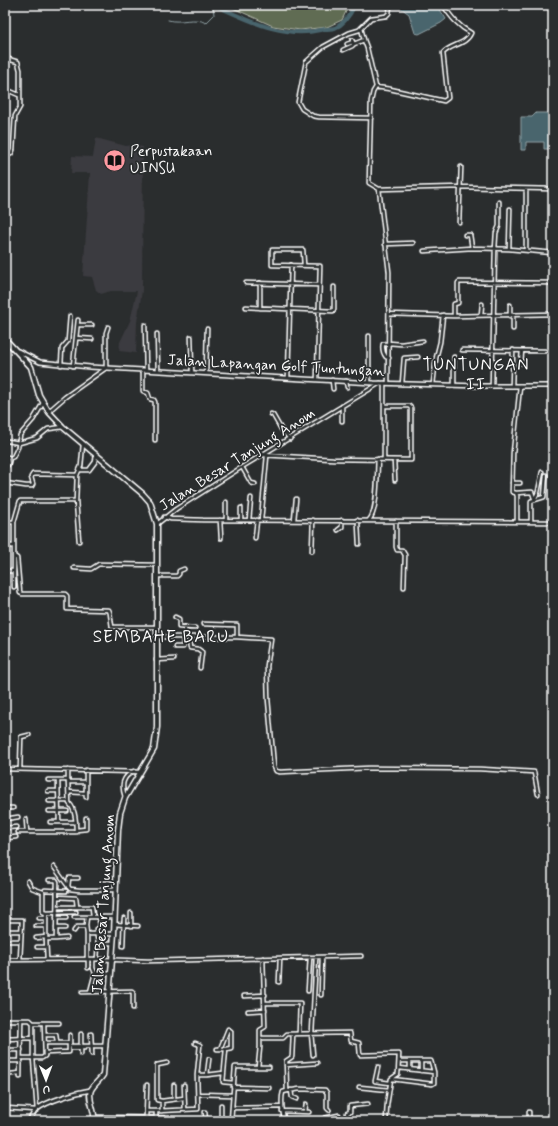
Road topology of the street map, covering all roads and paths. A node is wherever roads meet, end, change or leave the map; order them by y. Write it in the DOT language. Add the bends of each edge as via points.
graph roads {
  1 [pos="390,5"];
  2 [pos="443,5"];
  3 [pos="361,28"];
  4 [pos="364,40"];
  5 [pos="353,42"];
  6 [pos="347,44"];
  7 [pos="343,50"];
  8 [pos="5,58"];
  9 [pos="376,87"];
  10 [pos="5,89"];
  11 [pos="20,95"];
  12 [pos="371,118"];
  13 [pos="5,155"];
  14 [pos="460,167"];
  15 [pos="461,187"];
  16 [pos="379,189"];
  17 [pos="526,189"];
  18 [pos="553,189"];
  19 [pos="499,202"];
  20 [pos="510,208"];
  21 [pos="459,222"];
  22 [pos="466,235"];
  23 [pos="413,243"];
  24 [pos="385,244"];
  25 [pos="472,248"];
  26 [pos="495,249"];
  27 [pos="509,249"];
  28 [pos="526,250"];
  29 [pos="424,251"];
  30 [pos="553,253"];
  31 [pos="291,265"];
  32 [pos="304,265"];
  33 [pos="494,282"];
  34 [pos="246,283"];
  35 [pos="553,283"];
  36 [pos="260,284"];
  37 [pos="291,285"];
  38 [pos="319,285"];
  39 [pos="334,287"];
  40 [pos="482,304"];
  41 [pos="510,305"];
  42 [pos="246,307"];
  43 [pos="260,308"];
  44 [pos="290,309"];
  45 [pos="319,310"];
  46 [pos="389,314"];
  47 [pos="553,314"];
  48 [pos="443,315"];
  49 [pos="481,315"];
  50 [pos="494,315"];
  51 [pos="70,316"];
  52 [pos="454,316"];
  53 [pos="511,316"];
  54 [pos="78,320"];
  55 [pos="78,325"];
  56 [pos="92,326"];
  57 [pos="108,326"];
  58 [pos="145,326"];
  59 [pos="207,329"];
  60 [pos="513,329"];
  61 [pos="157,334"];
  62 [pos="369,336"];
  63 [pos="191,337"];
  64 [pos="76,338"];
  65 [pos="5,339"];
  66 [pos="92,339"];
  67 [pos="423,341"];
  68 [pos="389,344"];
  69 [pos="14,349"];
  70 [pos="462,350"];
  71 [pos="492,350"];
  72 [pos="513,350"];
  73 [pos="522,351"];
  74 [pos="544,351"];
  75 [pos="418,357"];
  76 [pos="454,357"];
  77 [pos="389,358"];
  78 [pos="521,363"];
  79 [pos="61,365"];
  80 [pos="73,366"];
  81 [pos="106,368"];
  82 [pos="145,370"];
  83 [pos="158,370"];
  84 [pos="192,372"];
  85 [pos="206,373"];
  86 [pos="288,378"];
  87 [pos="317,379"];
  88 [pos="332,380"];
  89 [pos="346,381"];
  90 [pos="370,382"];
  91 [pos="382,383"];
  92 [pos="388,383"];
  93 [pos="402,384"];
  94 [pos="433,384"];
  95 [pos="454,384"];
  96 [pos="492,386"];
  97 [pos="512,386"];
  98 [pos="520,386"];
  99 [pos="553,386"];
  100 [pos="347,387"];
  101 [pos="333,389"];
  102 [pos="43,403"];
  103 [pos="342,406"];
  104 [pos="385,406"];
  105 [pos="49,412"];
  106 [pos="271,414"];
  107 [pos="342,422"];
  108 [pos="63,427"];
  109 [pos="290,439"];
  110 [pos="155,440"];
  111 [pos="8,441"];
  112 [pos="19,443"];
  113 [pos="83,443"];
  114 [pos="97,455"];
  115 [pos="262,455"];
  116 [pos="5,456"];
  117 [pos="267,456"];
  118 [pos="10,458"];
  119 [pos="378,459"];
  120 [pos="384,459"];
  121 [pos="394,460"];
  122 [pos="5,465"];
  123 [pos="242,467"];
  124 [pos="80,470"];
  125 [pos="542,472"];
  126 [pos="77,475"];
  127 [pos="546,475"];
  128 [pos="395,480"];
  129 [pos="5,483"];
  130 [pos="512,483"];
  131 [pos="520,483"];
  132 [pos="255,484"];
  133 [pos="516,493"];
  134 [pos="251,498"];
  135 [pos="296,499"];
  136 [pos="534,499"];
  137 [pos="76,501"];
  138 [pos="226,502"];
  139 [pos="241,508"];
  140 [pos="164,517"];
  141 [pos="220,520"];
  142 [pos="226,520"];
  143 [pos="241,520"];
  144 [pos="249,520"];
  145 [pos="257,520"];
  146 [pos="261,520"];
  147 [pos="294,520"];
  148 [pos="313,520"];
  149 [pos="342,520"];
  150 [pos="357,520"];
  151 [pos="368,520"];
  152 [pos="396,521"];
  153 [pos="517,521"];
  154 [pos="5,522"];
  155 [pos="14,522"];
  156 [pos="531,522"];
  157 [pos="553,522"];
  158 [pos="157,524"];
  159 [pos="338,530"];
  160 [pos="220,538"];
  161 [pos="255,538"];
  162 [pos="79,540"];
  163 [pos="359,544"];
  164 [pos="5,546"];
  165 [pos="14,546"];
  166 [pos="312,551"];
  167 [pos="14,556"];
  168 [pos="156,565"];
  169 [pos="74,568"];
  170 [pos="184,569"];
  171 [pos="5,570"];
  172 [pos="14,571"];
  173 [pos="157,576"];
  174 [pos="14,586"];
  175 [pos="404,587"];
  176 [pos="174,617"];
  177 [pos="203,624"];
  178 [pos="156,627"];
  179 [pos="185,627"];
  180 [pos="195,628"];
  181 [pos="237,637"];
  182 [pos="156,638"];
  183 [pos="184,638"];
  184 [pos="189,638"];
  185 [pos="176,647"];
  186 [pos="174,659"];
  187 [pos="156,660"];
  188 [pos="200,668"];
  189 [pos="30,736"];
  190 [pos="5,769"];
  191 [pos="20,769"];
  192 [pos="68,770"];
  193 [pos="86,770"];
  194 [pos="134,771"];
  195 [pos="140,772"];
  196 [pos="48,780"];
  197 [pos="58,780"];
  198 [pos="68,781"];
  199 [pos="86,782"];
  200 [pos="48,791"];
  201 [pos="58,791"];
  202 [pos="69,792"];
  203 [pos="538,794"];
  204 [pos="125,798"];
  205 [pos="58,800"];
  206 [pos="49,801"];
  207 [pos="69,801"];
  208 [pos="5,808"];
  209 [pos="13,808"];
  210 [pos="49,811"];
  211 [pos="58,811"];
  212 [pos="67,811"];
  213 [pos="18,817"];
  214 [pos="86,818"];
  215 [pos="5,819"];
  216 [pos="26,819"];
  217 [pos="50,822"];
  218 [pos="59,822"];
  219 [pos="76,822"];
  220 [pos="17,827"];
  221 [pos="5,828"];
  222 [pos="76,830"];
  223 [pos="18,832"];
  224 [pos="27,832"];
  225 [pos="5,838"];
  226 [pos="16,838"];
  227 [pos="54,868"];
  228 [pos="78,878"];
  229 [pos="49,880"];
  230 [pos="28,881"];
  231 [pos="68,888"];
  232 [pos="45,890"];
  233 [pos="56,890"];
  234 [pos="115,890"];
  235 [pos="66,891"];
  236 [pos="57,897"];
  237 [pos="57,907"];
  238 [pos="77,907"];
  239 [pos="76,912"];
  240 [pos="46,913"];
  241 [pos="56,913"];
  242 [pos="131,913"];
  243 [pos="74,917"];
  244 [pos="93,917"];
  245 [pos="99,917"];
  246 [pos="114,917"];
  247 [pos="39,918"];
  248 [pos="46,918"];
  249 [pos="56,918"];
  250 [pos="66,918"];
  251 [pos="87,918"];
  252 [pos="124,918"];
  253 [pos="5,920"];
  254 [pos="114,924"];
  255 [pos="124,925"];
  256 [pos="36,926"];
  257 [pos="46,926"];
  258 [pos="131,926"];
  259 [pos="138,926"];
  260 [pos="86,927"];
  261 [pos="56,928"];
  262 [pos="65,928"];
  263 [pos="74,930"];
  264 [pos="5,931"];
  265 [pos="21,931"];
  266 [pos="87,934"];
  267 [pos="96,934"];
  268 [pos="114,934"];
  269 [pos="36,938"];
  270 [pos="46,938"];
  271 [pos="67,938"];
  272 [pos="56,939"];
  273 [pos="5,941"];
  274 [pos="21,941"];
  275 [pos="98,943"];
  276 [pos="113,943"];
  277 [pos="123,946"];
  278 [pos="46,947"];
  279 [pos="37,948"];
  280 [pos="361,956"];
  281 [pos="310,957"];
  282 [pos="316,957"];
  283 [pos="322,957"];
  284 [pos="92,958"];
  285 [pos="263,958"];
  286 [pos="280,958"];
  287 [pos="47,959"];
  288 [pos="87,959"];
  289 [pos="97,959"];
  290 [pos="5,960"];
  291 [pos="20,960"];
  292 [pos="112,960"];
  293 [pos="88,968"];
  294 [pos="309,970"];
  295 [pos="315,971"];
  296 [pos="95,973"];
  297 [pos="111,974"];
  298 [pos="278,982"];
  299 [pos="308,991"];
  300 [pos="82,992"];
  301 [pos="90,992"];
  302 [pos="109,992"];
  303 [pos="265,995"];
  304 [pos="322,995"];
  305 [pos="244,996"];
  306 [pos="265,1003"];
  307 [pos="133,1008"];
  308 [pos="265,1010"];
  309 [pos="248,1011"];
  310 [pos="5,1020"];
  311 [pos="22,1021"];
  312 [pos="33,1023"];
  313 [pos="44,1023"];
  314 [pos="59,1023"];
  315 [pos="299,1033"];
  316 [pos="312,1033"];
  317 [pos="81,1034"];
  318 [pos="92,1034"];
  319 [pos="294,1034"];
  320 [pos="45,1035"];
  321 [pos="70,1035"];
  322 [pos="21,1038"];
  323 [pos="33,1038"];
  324 [pos="260,1038"];
  325 [pos="5,1039"];
  326 [pos="57,1042"];
  327 [pos="45,1043"];
  328 [pos="195,1043"];
  329 [pos="81,1047"];
  330 [pos="92,1047"];
  331 [pos="106,1047"];
  332 [pos="226,1049"];
  333 [pos="5,1050"];
  334 [pos="21,1050"];
  335 [pos="46,1054"];
  336 [pos="81,1054"];
  337 [pos="92,1054"];
  338 [pos="313,1055"];
  339 [pos="33,1058"];
  340 [pos="209,1059"];
  341 [pos="21,1060"];
  342 [pos="5,1061"];
  343 [pos="399,1061"];
  344 [pos="410,1061"];
  345 [pos="421,1061"];
  346 [pos="167,1063"];
  347 [pos="317,1063"];
  348 [pos="286,1065"];
  349 [pos="258,1067"];
  350 [pos="269,1067"];
  351 [pos="378,1067"];
  352 [pos="399,1068"];
  353 [pos="410,1069"];
  354 [pos="421,1071"];
  355 [pos="434,1072"];
  356 [pos="223,1073"];
  357 [pos="11,1074"];
  358 [pos="207,1074"];
  359 [pos="197,1075"];
  360 [pos="391,1079"];
  361 [pos="234,1083"];
  362 [pos="390,1083"];
  363 [pos="147,1085"];
  364 [pos="174,1085"];
  365 [pos="184,1085"];
  366 [pos="233,1087"];
  367 [pos="359,1087"];
  368 [pos="268,1088"];
  369 [pos="91,1090"];
  370 [pos="292,1090"];
  371 [pos="389,1090"];
  372 [pos="287,1091"];
  373 [pos="198,1094"];
  374 [pos="233,1095"];
  375 [pos="184,1098"];
  376 [pos="174,1099"];
  377 [pos="297,1099"];
  378 [pos="162,1100"];
  379 [pos="306,1104"];
  380 [pos="368,1104"];
  381 [pos="221,1105"];
  382 [pos="281,1107"];
  383 [pos="5,1108"];
  384 [pos="232,1108"];
  385 [pos="36,1110"];
  386 [pos="185,1110"];
  387 [pos="329,1110"];
  388 [pos="146,1111"];
  389 [pos="156,1111"];
  390 [pos="162,1111"];
  391 [pos="282,1111"];
  392 [pos="205,1112"];
  393 [pos="305,1112"];
  394 [pos="309,1112"];
  395 [pos="529,1112"];
  396 [pos="339,1115"];
  397 [pos="146,1118"];
  398 [pos="164,1118"];
  399 [pos="95,1119"];
  400 [pos="156,1119"];
  401 [pos="29,1121"];
  402 [pos="206,1121"];
  403 [pos="221,1121"];
  404 [pos="231,1121"];
  405 [pos="284,1121"];
  406 [pos="321,1121"];
  407 [pos="347,1121"];
  408 [pos="386,1121"];
  409 [pos="529,1121"];
  1 -- 3 [label="street" via="388,14 371,18"];
  2 -- 9 [label="street" via="454,21 471,33 467,39 443,53 447,99 444,101"];
  3 -- 4 [label="street"];
  3 -- 12 [label="street" via="327,44 306,62 298,102 302,109 316,117"];
  4 -- 5 [label="street"];
  4 -- 9 [label="street"];
  5 -- 6 [label="street"];
  5 -- 7 [label="street" via="352,46"];
  8 -- 11 [label="street" via="19,63"];
  9 -- 12 [label="street" via="371,101"];
  10 -- 11 [label="street"];
  11 -- 13 [label="street" via="20,107 14,121 13,150 11,154"];
  12 -- 16 [label="street" via="370,184"];
  14 -- 15 [label="street"];
  15 -- 16 [label="street"];
  15 -- 17 [label="street"];
  15 -- 21 [label="street"];
  16 -- 24 [label="street"];
  17 -- 18 [label="street"];
  17 -- 28 [label="street"];
  19 -- 26 [label="street" via="499,226 495,235"];
  20 -- 27 [label="street"];
  22 -- 25 [label="street" via="470,235"];
  23 -- 24 [label="street"];
  24 -- 46 [label="street" via="389,272"];
  25 -- 26 [label="street"];
  25 -- 29 [label="street"];
  26 -- 27 [label="street"];
  26 -- 33 [label="street"];
  27 -- 28 [label="street"];
  28 -- 30 [label="street"];
  31 -- 32 [label="street"];
  31 -- 32 [label="street" via="272,264 272,250 303,250"];
  31 -- 37 [label="street"];
  32 -- 38 [label="street" via="320,266"];
  33 -- 35 [label="street"];
  33 -- 50 [label="street"];
  33 -- 52 [label="street" via="459,283 458,303 454,304"];
  34 -- 36 [label="street"];
  36 -- 37 [label="street"];
  36 -- 43 [label="street"];
  37 -- 38 [label="street"];
  37 -- 44 [label="street"];
  38 -- 45 [label="street"];
  39 -- 45 [label="street" via="334,310"];
  40 -- 49 [label="street"];
  41 -- 53 [label="street"];
  42 -- 43 [label="street"];
  43 -- 44 [label="street"];
  44 -- 45 [label="street"];
  44 -- 86 [label="street"];
  45 -- 87 [label="street"];
  46 -- 48 [label="street"];
  46 -- 68 [label="street"];
  47 -- 53 [label="street"];
  48 -- 52 [label="street"];
  48 -- 94 [label="street"];
  49 -- 50 [label="street"];
  49 -- 52 [label="street"];
  50 -- 53 [label="street"];
  50 -- 71 [label="street"];
  51 -- 79 [label="street" via="68,341 62,348"];
  53 -- 60 [label="street"];
  54 -- 55 [label="street"];
  55 -- 56 [label="street"];
  55 -- 64 [label="street"];
  57 -- 81 [label="street"];
  58 -- 82 [label="street"];
  59 -- 85 [label="street"];
  61 -- 83 [label="street"];
  62 -- 90 [label="street"];
  63 -- 84 [label="street"];
  64 -- 66 [label="street"];
  64 -- 80 [label="street"];
  65 -- 69 [label="main road, Jalan Lapangan Golf Tuntungan"];
  67 -- 68 [label="street"];
  68 -- 77 [label="street"];
  68 -- 77 [label="street" via="383,344 383,352"];
  69 -- 79 [label="street, Jalan Lapangan Golf Tuntungan" via="40,362"];
  69 -- 102 [label="main road" via="31,367"];
  70 -- 71 [label="street"];
  71 -- 72 [label="street"];
  71 -- 96 [label="street"];
  72 -- 73 [label="street"];
  72 -- 97 [label="street"];
  73 -- 74 [label="street"];
  73 -- 78 [label="street"];
  75 -- 93 [label="street" via="404,358"];
  76 -- 95 [label="street"];
  77 -- 92 [label="street"];
  79 -- 80 [label="street, Jalan Lapangan Golf Tuntungan"];
  80 -- 81 [label="street, Jalan Lapangan Golf Tuntungan"];
  81 -- 82 [label="street, Jalan Lapangan Golf Tuntungan"];
  81 -- 105 [label="street"];
  82 -- 83 [label="street, Jalan Lapangan Golf Tuntungan"];
  82 -- 110 [label="street" via="142,391 148,393 150,399 155,402"];
  83 -- 84 [label="street, Jalan Lapangan Golf Tuntungan"];
  84 -- 85 [label="street, Jalan Lapangan Golf Tuntungan"];
  85 -- 86 [label="street, Jalan Lapangan Golf Tuntungan"];
  86 -- 87 [label="street, Jalan Lapangan Golf Tuntungan"];
  87 -- 88 [label="street, Jalan Lapangan Golf Tuntungan"];
  88 -- 89 [label="street, Jalan Lapangan Golf Tuntungan"];
  88 -- 101 [label="street"];
  89 -- 90 [label="street, Jalan Lapangan Golf Tuntungan"];
  89 -- 100 [label="street"];
  90 -- 91 [label="street, Jalan Lapangan Golf Tuntungan"];
  91 -- 92 [label="street, Jalan Lapangan Golf Tuntungan"];
  91 -- 103 [label="street, Jalan Besar Tanjung Anom"];
  91 -- 104 [label="street"];
  92 -- 93 [label="street, Jalan Lapangan Golf Tuntungan"];
  93 -- 94 [label="street, Jalan Lapangan Golf Tuntungan"];
  94 -- 95 [label="street, Jalan Lapangan Golf Tuntungan"];
  95 -- 96 [label="street, Jalan Lapangan Golf Tuntungan"];
  96 -- 97 [label="street, Jalan Lapangan Golf Tuntungan"];
  97 -- 98 [label="street, Jalan Lapangan Golf Tuntungan"];
  98 -- 99 [label="street, Jalan Lapangan Golf Tuntungan"];
  98 -- 130 [label="street" via="512,452"];
  102 -- 105 [label="main road"];
  102 -- 112 [label="street" via="20,435"];
  103 -- 107 [label="street"];
  103 -- 109 [label="street, Jalan Besar Tanjung Anom"];
  104 -- 120 [label="street"];
  104 -- 121 [label="street" via="411,408 412,459"];
  105 -- 108 [label="main road"];
  106 -- 109 [label="street"];
  108 -- 112 [label="street" via="48,429 37,438"];
  108 -- 113 [label="main road"];
  109 -- 115 [label="street, Jalan Besar Tanjung Anom"];
  111 -- 112 [label="street"];
  112 -- 118 [label="street" via="13,457"];
  113 -- 114 [label="main road"];
  113 -- 124 [label="street"];
  114 -- 124 [label="street" via="89,470"];
  114 -- 158 [label="main road" via="150,502"];
  115 -- 117 [label="street"];
  115 -- 123 [label="street, Jalan Besar Tanjung Anom"];
  116 -- 118 [label="street"];
  117 -- 119 [label="street"];
  117 -- 146 [label="street"];
  118 -- 122 [label="street" via="8,465"];
  119 -- 120 [label="street"];
  119 -- 151 [label="street" via="375,507 373,516"];
  120 -- 121 [label="street"];
  121 -- 128 [label="street"];
  123 -- 132 [label="street" via="250,482"];
  123 -- 140 [label="street, Jalan Besar Tanjung Anom"];
  124 -- 126 [label="street"];
  125 -- 136 [label="street"];
  126 -- 129 [label="street" via="33,474 32,486"];
  126 -- 137 [label="street"];
  127 -- 136 [label="street" via="544,497"];
  130 -- 131 [label="street"];
  130 -- 133 [label="street" via="512,492"];
  133 -- 136 [label="street" via="532,492"];
  133 -- 153 [label="street"];
  134 -- 144 [label="street"];
  135 -- 147 [label="street"];
  136 -- 156 [label="street" via="531,501"];
  137 -- 155 [label="street" via="21,500"];
  137 -- 162 [label="street"];
  138 -- 142 [label="street"];
  139 -- 143 [label="street"];
  140 -- 141 [label="street"];
  140 -- 158 [label="street, Jalan Besar Tanjung Anom"];
  141 -- 142 [label="street"];
  141 -- 160 [label="street"];
  142 -- 143 [label="street"];
  143 -- 144 [label="street"];
  144 -- 145 [label="street"];
  145 -- 146 [label="street"];
  145 -- 161 [label="street"];
  146 -- 147 [label="street"];
  147 -- 148 [label="street"];
  148 -- 149 [label="street"];
  148 -- 166 [label="street"];
  149 -- 150 [label="street"];
  149 -- 159 [label="street" via="342,527"];
  150 -- 151 [label="street"];
  150 -- 163 [label="street"];
  151 -- 152 [label="street"];
  152 -- 153 [label="street"];
  152 -- 175 [label="street" via="396,547 405,555"];
  153 -- 156 [label="street"];
  154 -- 155 [label="street"];
  155 -- 165 [label="street"];
  156 -- 157 [label="street"];
  158 -- 168 [label="main road, Jalan Besar Tanjung Anom"];
  164 -- 165 [label="street"];
  165 -- 167 [label="street"];
  167 -- 172 [label="street"];
  167 -- 178 [label="street" via="17,558 22,594 65,594 67,609 109,610 113,627"];
  168 -- 169 [label="street" via="98,564 91,569"];
  168 -- 173 [label="main road, Jalan Besar Tanjung Anom"];
  170 -- 173 [label="street" via="179,570 177,576"];
  171 -- 172 [label="street"];
  172 -- 174 [label="street"];
  173 -- 178 [label="main road, Jalan Besar Tanjung Anom"];
  176 -- 179 [label="street" via="179,619 179,627"];
  177 -- 181 [label="street" via="238,625"];
  178 -- 182 [label="main road, Jalan Besar Tanjung Anom"];
  179 -- 180 [label="street"];
  179 -- 183 [label="street"];
  181 -- 184 [label="street"];
  181 -- 203 [label="street" via="271,639 267,666 276,770 369,768 534,772"];
  182 -- 183 [label="street"];
  182 -- 187 [label="main road, Jalan Besar Tanjung Anom"];
  183 -- 184 [label="street"];
  183 -- 185 [label="street" via="183,647"];
  184 -- 188 [label="street" via="190,648 202,652"];
  186 -- 187 [label="street"];
  187 -- 195 [label="main road, Jalan Besar Tanjung Anom" via="155,745"];
  189 -- 191 [label="street" via="21,737"];
  190 -- 191 [label="street"];
  191 -- 192 [label="street"];
  192 -- 193 [label="street"];
  192 -- 198 [label="street"];
  193 -- 194 [label="street"];
  193 -- 199 [label="street"];
  194 -- 195 [label="street"];
  194 -- 204 [label="street" via="125,779"];
  195 -- 204 [label="main road, Jalan Besar Tanjung Anom"];
  196 -- 197 [label="street"];
  197 -- 198 [label="street"];
  197 -- 201 [label="street"];
  198 -- 199 [label="street"];
  198 -- 202 [label="street"];
  199 -- 202 [label="street" via="86,795"];
  200 -- 201 [label="street"];
  201 -- 205 [label="street"];
  202 -- 207 [label="street"];
  204 -- 234 [label="main road, Jalan Besar Tanjung Anom" via="118,830"];
  205 -- 206 [label="street"];
  205 -- 207 [label="street"];
  205 -- 211 [label="street"];
  207 -- 219 [label="street"];
  208 -- 209 [label="street"];
  210 -- 211 [label="street"];
  211 -- 212 [label="street"];
  211 -- 218 [label="street"];
  213 -- 215 [label="street"];
  214 -- 222 [label="street" via="86,829"];
  216 -- 224 [label="street"];
  217 -- 218 [label="street"];
  218 -- 219 [label="street"];
  219 -- 222 [label="street"];
  220 -- 221 [label="street"];
  222 -- 224 [label="street" via="74,833"];
  223 -- 224 [label="street"];
  225 -- 226 [label="street"];
  227 -- 231 [label="street"];
  228 -- 231 [label="street" via="69,877"];
  229 -- 233 [label="street" via="56,881"];
  230 -- 240 [label="street" via="32,888 43,892 43,912"];
  231 -- 234 [label="street"];
  232 -- 233 [label="street"];
  233 -- 235 [label="street"];
  233 -- 236 [label="street"];
  234 -- 246 [label="main road, Jalan Besar Tanjung Anom"];
  236 -- 237 [label="street"];
  236 -- 238 [label="street" via="76,898"];
  237 -- 238 [label="street"];
  237 -- 241 [label="street"];
  238 -- 244 [label="street" via="92,908"];
  239 -- 241 [label="street"];
  240 -- 241 [label="street"];
  240 -- 248 [label="street"];
  241 -- 249 [label="street"];
  242 -- 258 [label="street"];
  243 -- 251 [label="street"];
  244 -- 245 [label="street"];
  244 -- 251 [label="street"];
  245 -- 246 [label="street"];
  245 -- 267 [label="street" via="100,928 96,929"];
  246 -- 254 [label="main road, Jalan Besar Tanjung Anom"];
  247 -- 248 [label="street"];
  248 -- 257 [label="street"];
  249 -- 250 [label="street"];
  249 -- 261 [label="street"];
  251 -- 260 [label="street"];
  252 -- 255 [label="street"];
  253 -- 265 [label="street" via="22,920"];
  254 -- 255 [label="street"];
  254 -- 268 [label="main road, Jalan Besar Tanjung Anom"];
  255 -- 258 [label="street"];
  255 -- 277 [label="street"];
  256 -- 257 [label="street"];
  257 -- 270 [label="street"];
  258 -- 259 [label="street"];
  260 -- 263 [label="street"];
  260 -- 266 [label="street"];
  261 -- 262 [label="street"];
  261 -- 272 [label="street"];
  264 -- 265 [label="street"];
  265 -- 274 [label="street"];
  266 -- 267 [label="street"];
  266 -- 288 [label="street"];
  267 -- 268 [label="street"];
  267 -- 275 [label="street"];
  268 -- 276 [label="main road, Jalan Besar Tanjung Anom"];
  269 -- 270 [label="street"];
  270 -- 272 [label="street"];
  270 -- 278 [label="street"];
  271 -- 272 [label="street"];
  273 -- 274 [label="street"];
  274 -- 291 [label="street"];
  275 -- 276 [label="street"];
  275 -- 289 [label="street"];
  276 -- 292 [label="main road, Jalan Besar Tanjung Anom"];
  278 -- 279 [label="street"];
  278 -- 287 [label="street"];
  280 -- 283 [label="street"];
  281 -- 282 [label="street"];
  281 -- 286 [label="street"];
  281 -- 294 [label="street"];
  282 -- 283 [label="street"];
  282 -- 295 [label="street"];
  283 -- 304 [label="street"];
  284 -- 288 [label="street"];
  284 -- 289 [label="street"];
  284 -- 296 [label="street"];
  285 -- 286 [label="street"];
  285 -- 292 [label="street"];
  285 -- 303 [label="street"];
  286 -- 298 [label="street"];
  287 -- 288 [label="street"];
  287 -- 291 [label="street"];
  288 -- 293 [label="street"];
  289 -- 292 [label="street"];
  290 -- 291 [label="street"];
  292 -- 297 [label="main road, Jalan Besar Tanjung Anom"];
  294 -- 295 [label="street"];
  294 -- 299 [label="street"];
  295 -- 316 [label="street"];
  296 -- 297 [label="street"];
  296 -- 301 [label="street"];
  297 -- 302 [label="main road, Jalan Besar Tanjung Anom"];
  300 -- 301 [label="street"];
  301 -- 302 [label="street"];
  302 -- 307 [label="street" via="132,991"];
  302 -- 331 [label="main road, Jalan Besar Tanjung Anom"];
  303 -- 305 [label="street"];
  303 -- 306 [label="street"];
  306 -- 308 [label="street"];
  306 -- 315 [label="street" via="300,1003"];
  308 -- 309 [label="street"];
  308 -- 324 [label="street" via="266,1027 260,1029"];
  310 -- 311 [label="street"];
  311 -- 312 [label="street" via="30,1020"];
  311 -- 322 [label="street"];
  312 -- 313 [label="street"];
  312 -- 323 [label="street"];
  313 -- 314 [label="street"];
  313 -- 320 [label="street"];
  315 -- 316 [label="street"];
  315 -- 319 [label="street"];
  316 -- 338 [label="street"];
  316 -- 343 [label="street" via="350,1033 351,1040 360,1043 360,1055 398,1054"];
  317 -- 329 [label="street"];
  318 -- 330 [label="street"];
  319 -- 324 [label="street" via="287,1034 283,1038"];
  319 -- 348 [label="street" via="292,1057 286,1060"];
  320 -- 326 [label="street" via="56,1035"];
  320 -- 327 [label="street"];
  321 -- 329 [label="street" via="70,1049"];
  322 -- 323 [label="street"];
  322 -- 325 [label="street"];
  322 -- 334 [label="street"];
  323 -- 339 [label="street"];
  324 -- 349 [label="street"];
  326 -- 327 [label="street"];
  326 -- 335 [label="street" via="68,1042 69,1052"];
  327 -- 335 [label="street"];
  328 -- 359 [label="street" via="200,1045"];
  329 -- 330 [label="street"];
  329 -- 336 [label="street"];
  330 -- 331 [label="street"];
  330 -- 337 [label="street"];
  331 -- 369 [label="main road, Jalan Besar Tanjung Anom" via="103,1076"];
  332 -- 332 [label="street" via="218,1049 228,1029 231,1031 231,1048"];
  332 -- 356 [label="street"];
  333 -- 334 [label="street"];
  334 -- 341 [label="street"];
  335 -- 339 [label="street" via="44,1058"];
  339 -- 341 [label="street"];
  339 -- 385 [label="street"];
  340 -- 358 [label="street"];
  341 -- 342 [label="street"];
  341 -- 357 [label="street" via="20,1075"];
  343 -- 344 [label="street"];
  343 -- 352 [label="street"];
  344 -- 345 [label="street"];
  344 -- 353 [label="street"];
  345 -- 354 [label="street"];
  345 -- 355 [label="street" via="431,1061"];
  346 -- 378 [label="street" via="157,1065 157,1100"];
  347 -- 348 [label="street"];
  348 -- 372 [label="street"];
  349 -- 350 [label="street"];
  349 -- 361 [label="street" via="235,1067"];
  351 -- 362 [label="street" via="375,1081"];
  352 -- 353 [label="street"];
  352 -- 360 [label="street" via="398,1074"];
  353 -- 354 [label="street"];
  354 -- 355 [label="street"];
  355 -- 360 [label="street" via="432,1084"];
  356 -- 358 [label="street"];
  356 -- 361 [label="street" via="223,1083"];
  358 -- 359 [label="street"];
  359 -- 373 [label="street"];
  360 -- 362 [label="street"];
  361 -- 366 [label="street"];
  362 -- 371 [label="street"];
  363 -- 388 [label="street"];
  364 -- 376 [label="street"];
  365 -- 375 [label="street"];
  366 -- 368 [label="street"];
  366 -- 374 [label="street"];
  367 -- 371 [label="street"];
  369 -- 385 [label="street" via="69,1095"];
  369 -- 399 [label="main road"];
  370 -- 372 [label="street"];
  370 -- 377 [label="street" via="292,1097"];
  370 -- 387 [label="street" via="325,1090"];
  371 -- 408 [label="street"];
  372 -- 382 [label="street" via="282,1093"];
  373 -- 374 [label="street"];
  373 -- 386 [label="street" via="198,1109"];
  374 -- 384 [label="street"];
  375 -- 376 [label="street"];
  375 -- 386 [label="street"];
  376 -- 378 [label="street"];
  378 -- 390 [label="street"];
  379 -- 393 [label="street"];
  380 -- 407 [label="street" via="350,1106"];
  381 -- 403 [label="street"];
  382 -- 384 [label="street"];
  382 -- 391 [label="street"];
  383 -- 385 [label="street"];
  384 -- 404 [label="street"];
  385 -- 401 [label="street"];
  386 -- 390 [label="street"];
  388 -- 389 [label="street"];
  388 -- 397 [label="street"];
  389 -- 390 [label="street"];
  389 -- 400 [label="street"];
  391 -- 393 [label="street"];
  391 -- 405 [label="street"];
  392 -- 402 [label="street"];
  393 -- 394 [label="street"];
  395 -- 409 [label="street"];
  396 -- 406 [label="street"];
  397 -- 399 [label="street"];
  397 -- 400 [label="street"];
  398 -- 400 [label="street"];
}
